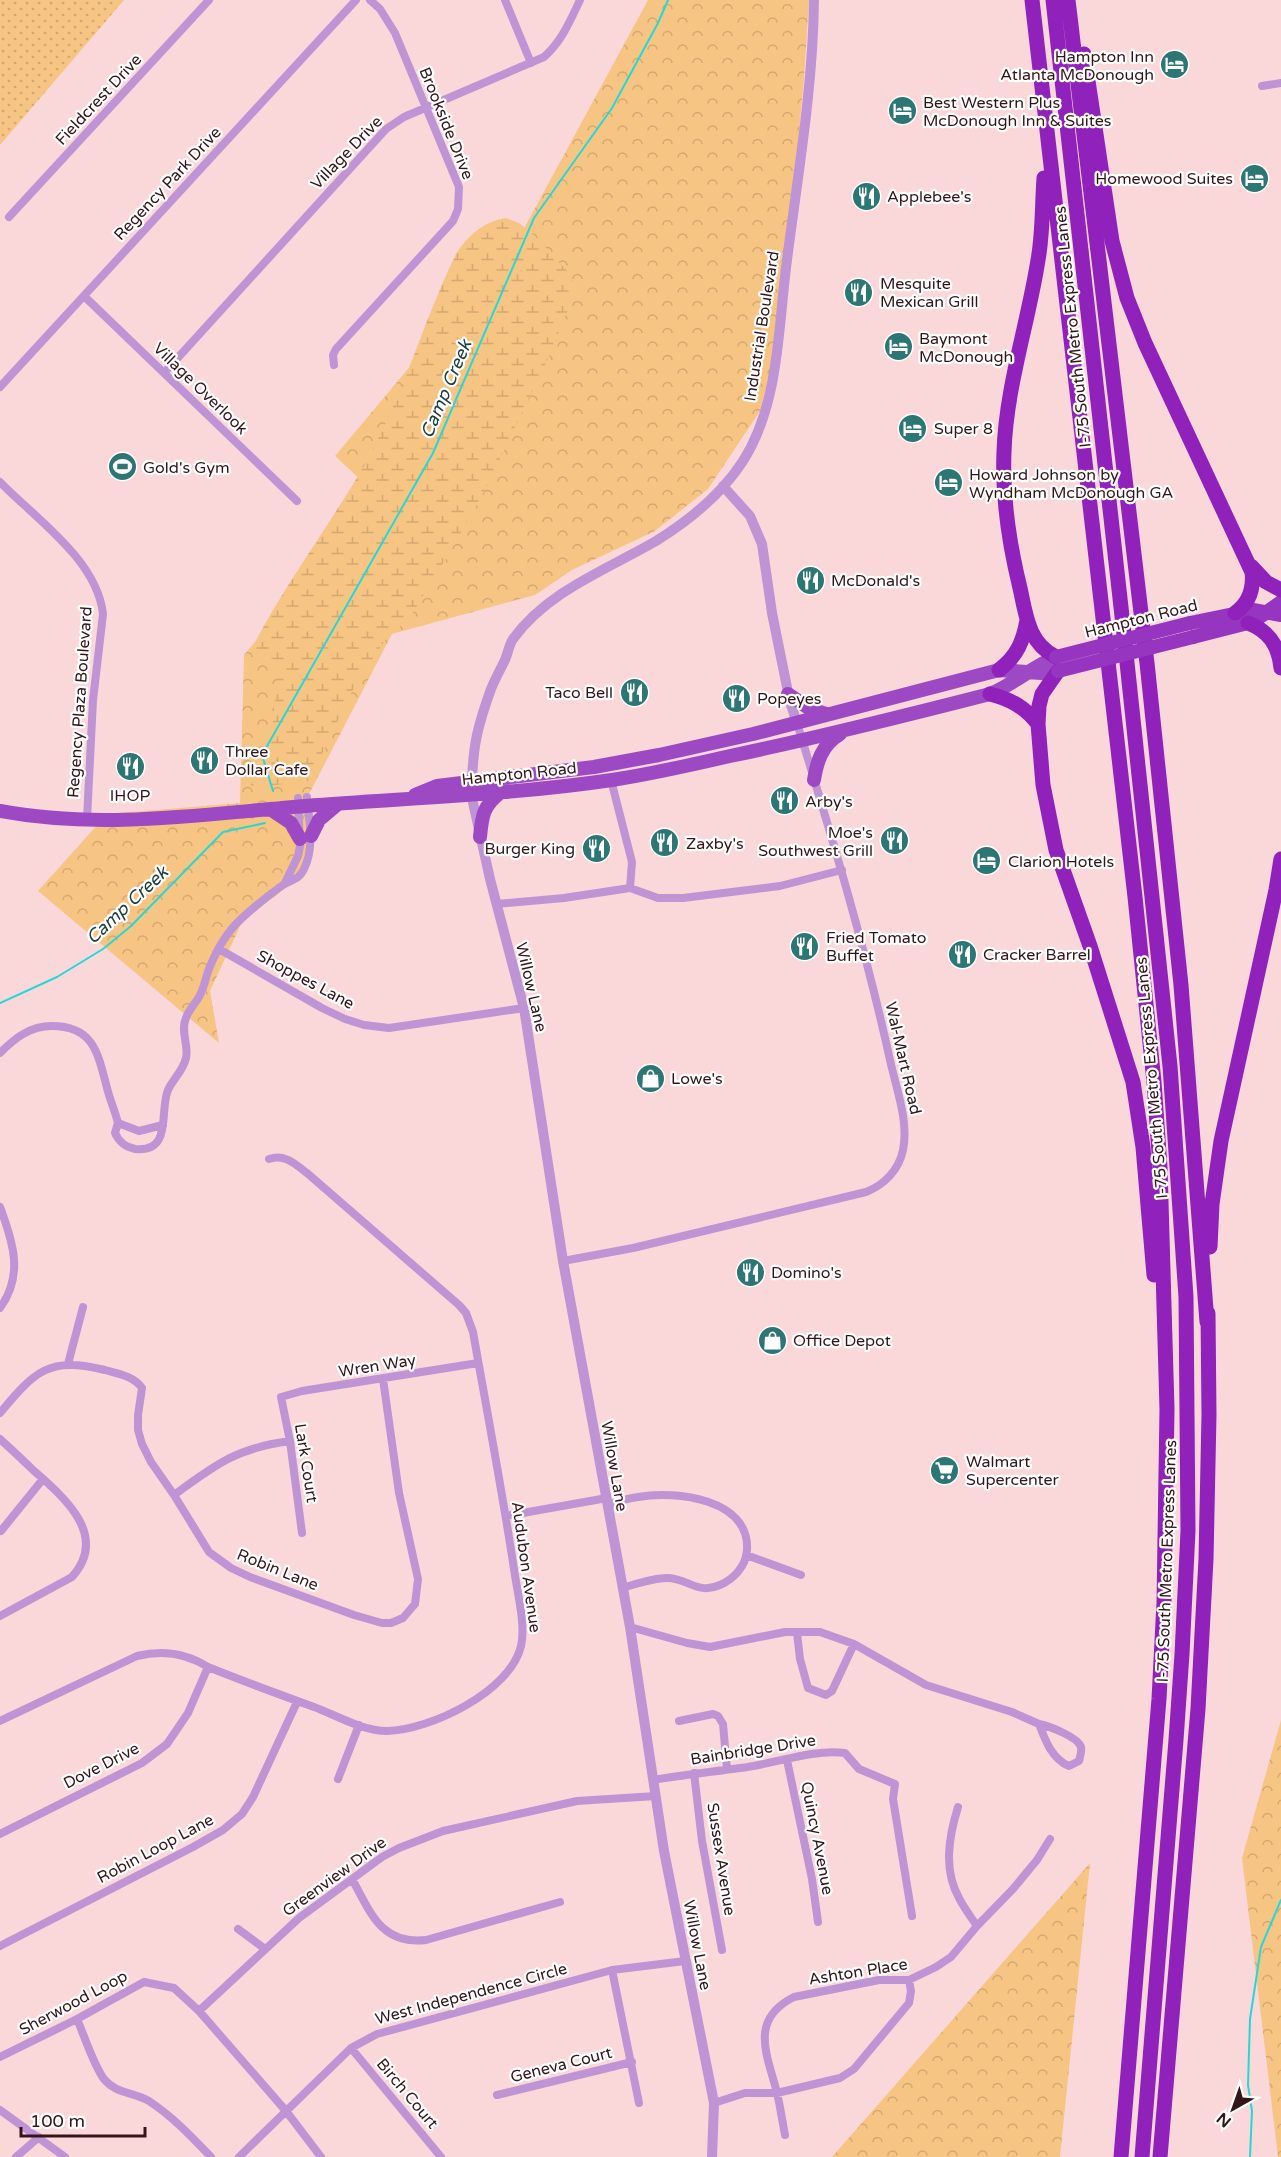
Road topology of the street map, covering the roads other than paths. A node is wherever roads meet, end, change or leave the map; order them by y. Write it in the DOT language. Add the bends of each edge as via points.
graph roads {
  1 [pos="209,0"];
  2 [pos="356,0"];
  3 [pos="370,0"];
  4 [pos="505,0"];
  5 [pos="580,0"];
  6 [pos="814,0"];
  7 [pos="1032,0"];
  8 [pos="1053,0"];
  9 [pos="1068,0"];
  10 [pos="1074,0"];
  11 [pos="531,63"];
  12 [pos="1281,83"];
  13 [pos="1262,86"];
  14 [pos="426,108"];
  15 [pos="1049,151"];
  16 [pos="9,218"];
  17 [pos="84,296"];
  18 [pos="334,365"];
  19 [pos="164,373"];
  20 [pos="0,387"];
  21 [pos="0,482"];
  22 [pos="723,486"];
  23 [pos="297,501"];
  24 [pos="1251,566"];
  25 [pos="1281,590"];
  26 [pos="1281,602"];
  27 [pos="1235,613"];
  28 [pos="1274,614"];
  29 [pos="1027,620"];
  30 [pos="1248,623"];
  31 [pos="1281,659"];
  32 [pos="1057,664"];
  33 [pos="999,670"];
  34 [pos="1027,672"];
  35 [pos="788,694"];
  36 [pos="990,694"];
  37 [pos="828,715"];
  38 [pos="797,723"];
  39 [pos="1038,724"];
  40 [pos="845,730"];
  41 [pos="802,740"];
  42 [pos="611,780"];
  43 [pos="814,780"];
  44 [pos="471,787"];
  45 [pos="500,793"];
  46 [pos="406,799"];
  47 [pos="303,802"];
  48 [pos="338,804"];
  49 [pos="270,809"];
  50 [pos="0,811"];
  51 [pos="87,819"];
  52 [pos="480,837"];
  53 [pos="306,838"];
  54 [pos="1281,859"];
  55 [pos="842,870"];
  56 [pos="630,888"];
  57 [pos="496,904"];
  58 [pos="219,949"];
  59 [pos="524,1008"];
  60 [pos="0,1053"];
  61 [pos="118,1123"];
  62 [pos="163,1125"];
  63 [pos="269,1159"];
  64 [pos="0,1207"];
  65 [pos="564,1261"];
  66 [pos="83,1307"];
  67 [pos="0,1308"];
  68 [pos="1207,1322"];
  69 [pos="478,1363"];
  70 [pos="68,1364"];
  71 [pos="383,1379"];
  72 [pos="281,1397"];
  73 [pos="1167,1409"];
  74 [pos="0,1413"];
  75 [pos="0,1439"];
  76 [pos="290,1441"];
  77 [pos="44,1479"];
  78 [pos="174,1495"];
  79 [pos="607,1501"];
  80 [pos="506,1516"];
  81 [pos="1,1531"];
  82 [pos="302,1533"];
  83 [pos="746,1555"];
  84 [pos="801,1575"];
  85 [pos="622,1588"];
  86 [pos="0,1616"];
  87 [pos="630,1627"];
  88 [pos="797,1633"];
  89 [pos="854,1644"];
  90 [pos="208,1667"];
  91 [pos="297,1702"];
  92 [pos="0,1721"];
  93 [pos="679,1721"];
  94 [pos="1040,1724"];
  95 [pos="359,1725"];
  96 [pos="787,1760"];
  97 [pos="727,1769"];
  98 [pos="694,1773"];
  99 [pos="338,1779"];
  100 [pos="653,1780"];
  101 [pos="656,1796"];
  102 [pos="958,1807"];
  103 [pos="0,1834"];
  104 [pos="1050,1839"];
  105 [pos="352,1879"];
  106 [pos="560,1902"];
  107 [pos="912,1916"];
  108 [pos="818,1922"];
  109 [pos="976,1926"];
  110 [pos="238,1929"];
  111 [pos="0,1946"];
  112 [pos="265,1949"];
  113 [pos="722,1950"];
  114 [pos="685,1960"];
  115 [pos="612,1970"];
  116 [pos="909,1980"];
  117 [pos="199,2011"];
  118 [pos="77,2019"];
  119 [pos="351,2048"];
  120 [pos="0,2057"];
  121 [pos="632,2062"];
  122 [pos="777,2093"];
  123 [pos="497,2095"];
  124 [pos="639,2103"];
  125 [pos="714,2103"];
  126 [pos="0,2110"];
  127 [pos="286,2111"];
  128 [pos="785,2135"];
  129 [pos="39,2137"];
  130 [pos="16,2157"];
  131 [pos="65,2157"];
  132 [pos="211,2157"];
  133 [pos="239,2157"];
  134 [pos="321,2157"];
  135 [pos="441,2157"];
  136 [pos="712,2157"];
  137 [pos="1121,2157"];
  138 [pos="1142,2157"];
  139 [pos="1160,2157"];
  1 -- 16 [label="street, Fieldcrest Drive"];
  2 -- 17 [label="street, Regency Park Drive"];
  3 -- 14 [label="street, Brookside Drive" via="395,33"];
  4 -- 11 [label="street"];
  5 -- 11 [label="street, Village Drive" via="555,47"];
  6 -- 22 [label="street, Industrial Boulevard" via="800,162 771,385 754,439"];
  7 -- 15 [label="highway"];
  8 -- 138 [label="highway, I-75 South Metro Express Lanes" via="1170,1066 1186,1297 1188,1520 1183,1620"];
  9 -- 68 [label="highway" via="1150,686 1182,996"];
  10 -- 24 [label="highway" via="1112,241 1127,298"];
  11 -- 14 [label="street, Village Drive"];
  12 -- 13 [label="street"];
  14 -- 18 [label="street, Brookside Drive" via="459,187 459,209 453,221 336,349"];
  14 -- 19 [label="street, Village Drive" via="386,129"];
  15 -- 29 [label="highway" via="1038,260 1004,450 1005,514"];
  15 -- 73 [label="highway" via="1154,1082"];
  17 -- 19 [label="street, Village Overlook"];
  17 -- 20 [label="street, Regency Park Drive"];
  19 -- 23 [label="street, Village Overlook"];
  21 -- 51 [label="street, Regency Plaza Boulevard" via="68,548 94,582 102,605"];
  22 -- 35 [label="street" via="750,516 762,543"];
  22 -- 44 [label="street, Industrial Boulevard" via="687,520 541,609 511,641 478,727"];
  24 -- 25 [label="highway" via="1266,582"];
  24 -- 27 [label="highway" via="1251,591"];
  26 -- 28 [label="highway, Hampton Road"];
  27 -- 28 [label="highway, Hampton Road" via="1253,610"];
  27 -- 32 [label="highway, Hampton Road, bridge"];
  28 -- 30 [label="highway, Hampton Road"];
  29 -- 32 [label="highway" via="1038,644"];
  29 -- 33 [label="highway" via="1018,651"];
  30 -- 31 [label="highway" via="1270,638"];
  30 -- 32 [label="highway, Hampton Road, bridge"];
  32 -- 34 [label="main road, Hampton Road" via="1040,663"];
  32 -- 39 [label="highway" via="1042,694"];
  33 -- 34 [label="main road, Hampton Road"];
  33 -- 37 [label="main road, Hampton Road"];
  34 -- 36 [label="main road, Hampton Road"];
  35 -- 37 [label="main road" via="810,710"];
  35 -- 38 [label="street"];
  36 -- 39 [label="highway" via="1016,703"];
  36 -- 40 [label="main road, Hampton Road"];
  37 -- 38 [label="main road, Hampton Road"];
  38 -- 41 [label="street, Wal-Mart Road"];
  38 -- 44 [label="main road, Hampton Road" via="647,758"];
  39 -- 73 [label="highway" via="1042,785 1056,850 1093,955 1139,1112"];
  40 -- 41 [label="main road, Hampton Road"];
  40 -- 43 [label="main road" via="821,753"];
  41 -- 42 [label="main road, Hampton Road"];
  41 -- 43 [label="street, Wal-Mart Road"];
  42 -- 45 [label="main road, Hampton Road"];
  42 -- 56 [label="street" via="632,862"];
  43 -- 55 [label="street, Wal-Mart Road"];
  44 -- 45 [label="main road, Hampton Road"];
  44 -- 46 [label="main road, Hampton Road"];
  44 -- 46 [label="main road, Hampton Road" via="436,786"];
  44 -- 52 [label="street, Willow Lane"];
  45 -- 52 [label="main road" via="482,814"];
  46 -- 48 [label="main road, Hampton Road"];
  47 -- 48 [label="main road, Hampton Road"];
  47 -- 49 [label="main road, Hampton Road"];
  47 -- 53 [label="street"];
  48 -- 53 [label="main road"];
  49 -- 51 [label="main road, Hampton Road"];
  49 -- 53 [label="main road" via="291,822"];
  50 -- 51 [label="main road, Hampton Road"];
  52 -- 57 [label="street, Willow Lane"];
  53 -- 58 [label="street" via="285,883 238,922"];
  54 -- 68 [label="highway" via="1221,1141 1212,1204"];
  55 -- 56 [label="street" via="780,886 683,898 658,898"];
  55 -- 65 [label="street, Wal-Mart Road" via="904,1123 904,1148 890,1177 866,1192"];
  56 -- 57 [label="street"];
  57 -- 59 [label="street, Willow Lane"];
  58 -- 59 [label="street, Shoppes Lane" via="322,1008 364,1025 389,1028"];
  58 -- 62 [label="street" via="185,1020 186,1059 168,1089"];
  59 -- 65 [label="street, Willow Lane"];
  60 -- 61 [label="street" via="34,1029 56,1026 77,1030 97,1052"];
  61 -- 62 [label="street" via="139,1131"];
  61 -- 62 [label="street" via="117,1138 126,1146 139,1149 155,1144 161,1138"];
  63 -- 69 [label="street, Audubon Avenue" via="282,1157 307,1173 459,1305 473,1332"];
  64 -- 67 [label="street" via="15,1258 12,1286"];
  65 -- 79 [label="street, Willow Lane"];
  66 -- 70 [label="street"];
  68 -- 139 [label="highway" via="1209,1415 1198,1709"];
  69 -- 71 [label="street, Wren Way"];
  69 -- 80 [label="street, Audubon Avenue"];
  70 -- 74 [label="street, Robin Lane" via="52,1366 31,1379"];
  70 -- 78 [label="street, Robin Lane" via="113,1372 138,1382 142,1388 138,1430 142,1444"];
  71 -- 72 [label="street, Wren Way"];
  71 -- 78 [label="street, Robin Lane" via="399,1493 418,1580 415,1604 404,1618 391,1623 372,1620 231,1568 209,1552"];
  72 -- 76 [label="street, Lark Court"];
  73 -- 137 [label="highway" via="1164,1603"];
  75 -- 77 [label="street"];
  76 -- 78 [label="street" via="239,1453"];
  76 -- 82 [label="street, Lark Court"];
  77 -- 81 [label="street"];
  77 -- 86 [label="street" via="77,1515 87,1547 83,1560 72,1577"];
  79 -- 80 [label="street"];
  79 -- 83 [label="street" via="672,1495 728,1510 745,1536"];
  79 -- 85 [label="street, Willow Lane"];
  80 -- 95 [label="street, Audubon Avenue" via="523,1639 507,1674 485,1693 425,1723 386,1731"];
  83 -- 84 [label="street"];
  83 -- 85 [label="street" via="735,1574 713,1587 664,1578"];
  85 -- 87 [label="street, Willow Lane"];
  87 -- 88 [label="street" via="710,1647"];
  87 -- 100 [label="street, Willow Lane"];
  88 -- 89 [label="street" via="820,1632"];
  88 -- 89 [label="street" via="808,1688 826,1695 832,1691"];
  89 -- 94 [label="street" via="926,1685"];
  90 -- 91 [label="street, Audubon Avenue"];
  90 -- 92 [label="street, Audubon Avenue" via="195,1659 167,1653 137,1656"];
  90 -- 103 [label="street, Dove Drive" via="188,1713 167,1744 142,1763"];
  91 -- 95 [label="street, Audubon Avenue"];
  91 -- 111 [label="street, Robin Loop Lane" via="253,1797 242,1814 223,1830"];
  93 -- 97 [label="street" via="718,1716 723,1724"];
  94 -- 94 [label="street" via="1080,1744 1079,1761 1069,1766 1056,1757"];
  95 -- 99 [label="street"];
  96 -- 97 [label="street, Bainbridge Drive"];
  96 -- 107 [label="street, Bainbridge Drive" via="817,1753 845,1754 859,1769 895,1784 893,1799"];
  96 -- 108 [label="street, Quincy Avenue"];
  97 -- 98 [label="street, Bainbridge Drive"];
  98 -- 100 [label="street, Bainbridge Drive"];
  98 -- 113 [label="street, Sussex Avenue"];
  100 -- 101 [label="street, Willow Lane"];
  101 -- 105 [label="street, Greenview Drive" via="577,1801 443,1831 399,1848"];
  101 -- 114 [label="street, Willow Lane"];
  102 -- 109 [label="street" via="950,1834 952,1885"];
  104 -- 109 [label="street, Ashton Place" via="1013,1889"];
  105 -- 106 [label="street" via="380,1926 409,1941 426,1940"];
  105 -- 112 [label="street, Greenview Drive"];
  109 -- 116 [label="street, Ashton Place" via="951,1957"];
  110 -- 112 [label="street"];
  112 -- 117 [label="street, Greenview Drive"];
  114 -- 115 [label="street, West Independence Circle"];
  114 -- 125 [label="street, Willow Lane"];
  115 -- 119 [label="street, West Independence Circle" via="377,2034"];
  115 -- 121 [label="street"];
  116 -- 122 [label="street" via="909,2003 854,2069 840,2078"];
  116 -- 122 [label="street, Ashton Place" via="879,1980 781,2003 764,2027 764,2045"];
  117 -- 118 [label="street, Sherwood Loop" via="174,1988 144,1982"];
  117 -- 127 [label="street, Sherwood Loop"];
  118 -- 120 [label="street, Sherwood Loop"];
  118 -- 132 [label="street" via="103,2078 169,2115"];
  119 -- 127 [label="street, West Independence Circle"];
  119 -- 135 [label="street, Birch Court"];
  121 -- 123 [label="street, Geneva Court"];
  121 -- 124 [label="street"];
  122 -- 125 [label="street" via="745,2093"];
  122 -- 128 [label="street, Ashton Place"];
  125 -- 136 [label="street, Willow Lane"];
  126 -- 129 [label="street"];
  127 -- 133 [label="street, West Independence Circle"];
  127 -- 134 [label="street, Sherwood Loop"];
  129 -- 130 [label="street"];
  129 -- 131 [label="street"];
}
